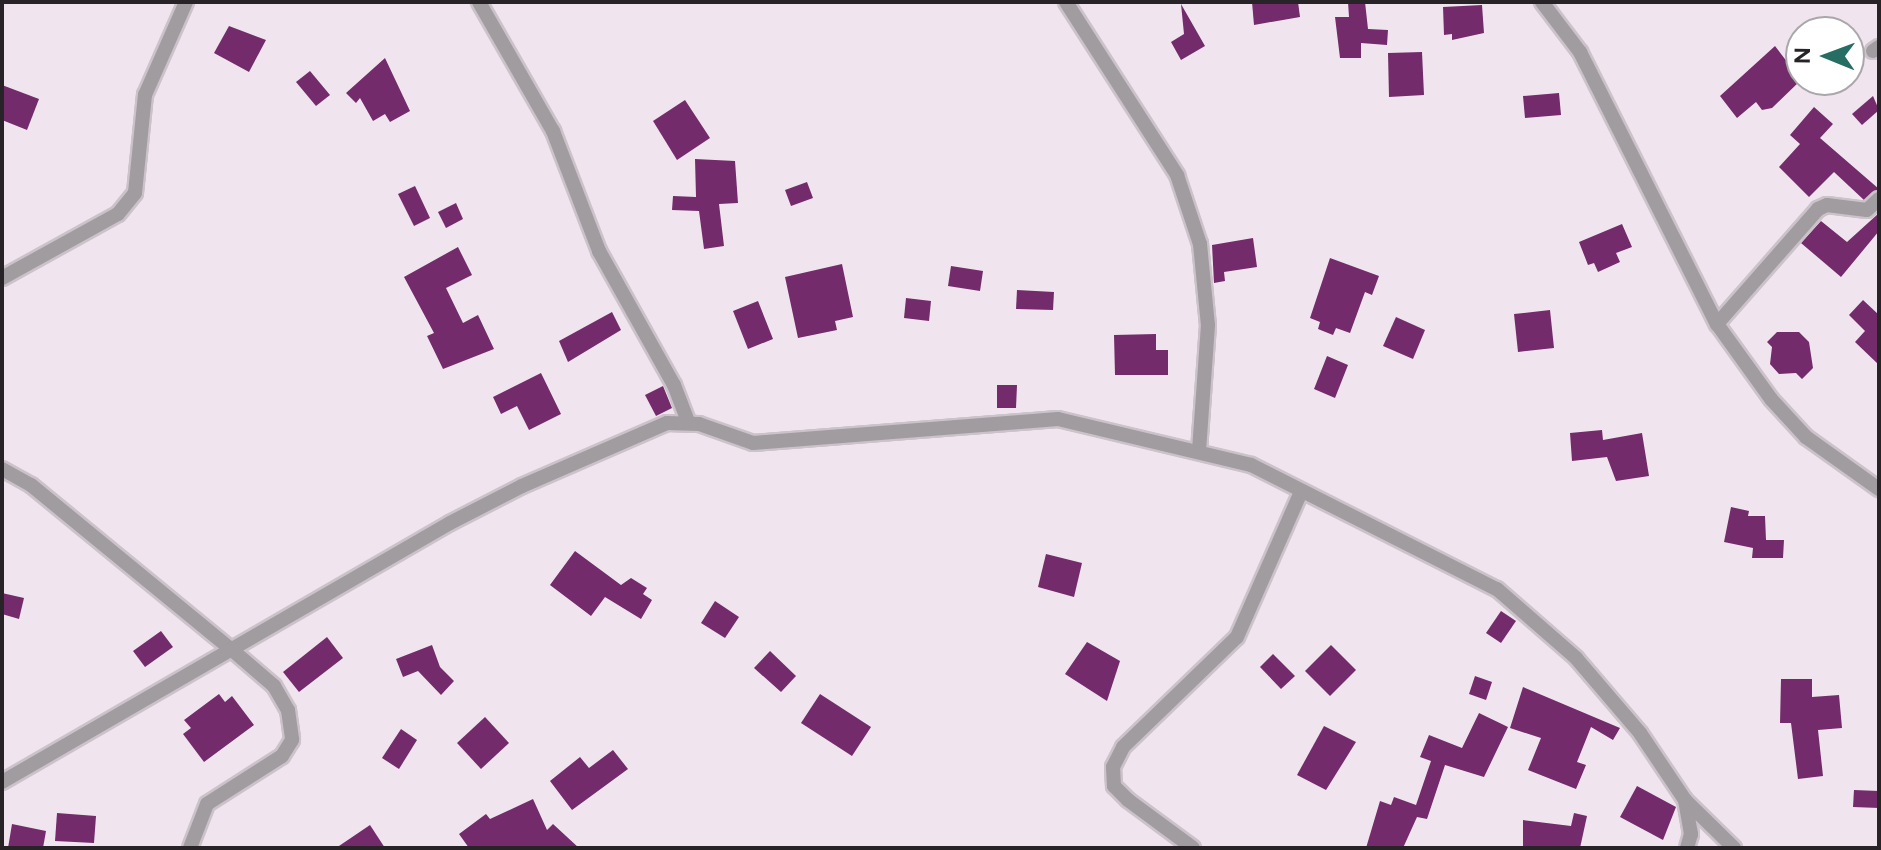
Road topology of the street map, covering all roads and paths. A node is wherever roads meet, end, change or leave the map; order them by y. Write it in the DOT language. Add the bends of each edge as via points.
graph roads {
  1 [pos="186,2"];
  2 [pos="479,2"];
  3 [pos="1066,2"];
  4 [pos="1542,2"];
  5 [pos="1879,199"];
  6 [pos="2,278"];
  7 [pos="1717,324"];
  8 [pos="688,422"];
  9 [pos="1199,451"];
  10 [pos="2,469"];
  11 [pos="1879,489"];
  12 [pos="1300,494"];
  13 [pos="231,649"];
  14 [pos="2,782"];
  15 [pos="1685,800"];
  16 [pos="190,848"];
  17 [pos="1193,848"];
  18 [pos="1687,848"];
  19 [pos="1734,848"];
  1 -- 6 [label="street" via="145,95 135,193 118,214"];
  2 -- 8 [label="street" via="553,131 599,251 674,385"];
  3 -- 9 [label="street" via="1177,175 1200,244 1208,325"];
  4 -- 7 [label="street" via="1580,52"];
  5 -- 7 [label="street" via="1867,210 1827,205 1818,209"];
  7 -- 11 [label="street" via="1806,437"];
  8 -- 9 [label="street" via="753,443 1058,419"];
  8 -- 13 [label="street" via="667,423 522,486"];
  9 -- 12 [label="street" via="1251,465"];
  10 -- 13 [label="street" via="31,485"];
  12 -- 15 [label="street" via="1497,589 1533,616 1640,733"];
  12 -- 17 [label="street" via="1237,637 1123,747 1113,767 1114,786"];
  13 -- 14 [label="street"];
  13 -- 16 [label="street" via="274,686 288,710 292,740 282,756 207,804"];
  15 -- 18 [label="street" via="1691,834"];
  15 -- 19 [label="street"];
}
